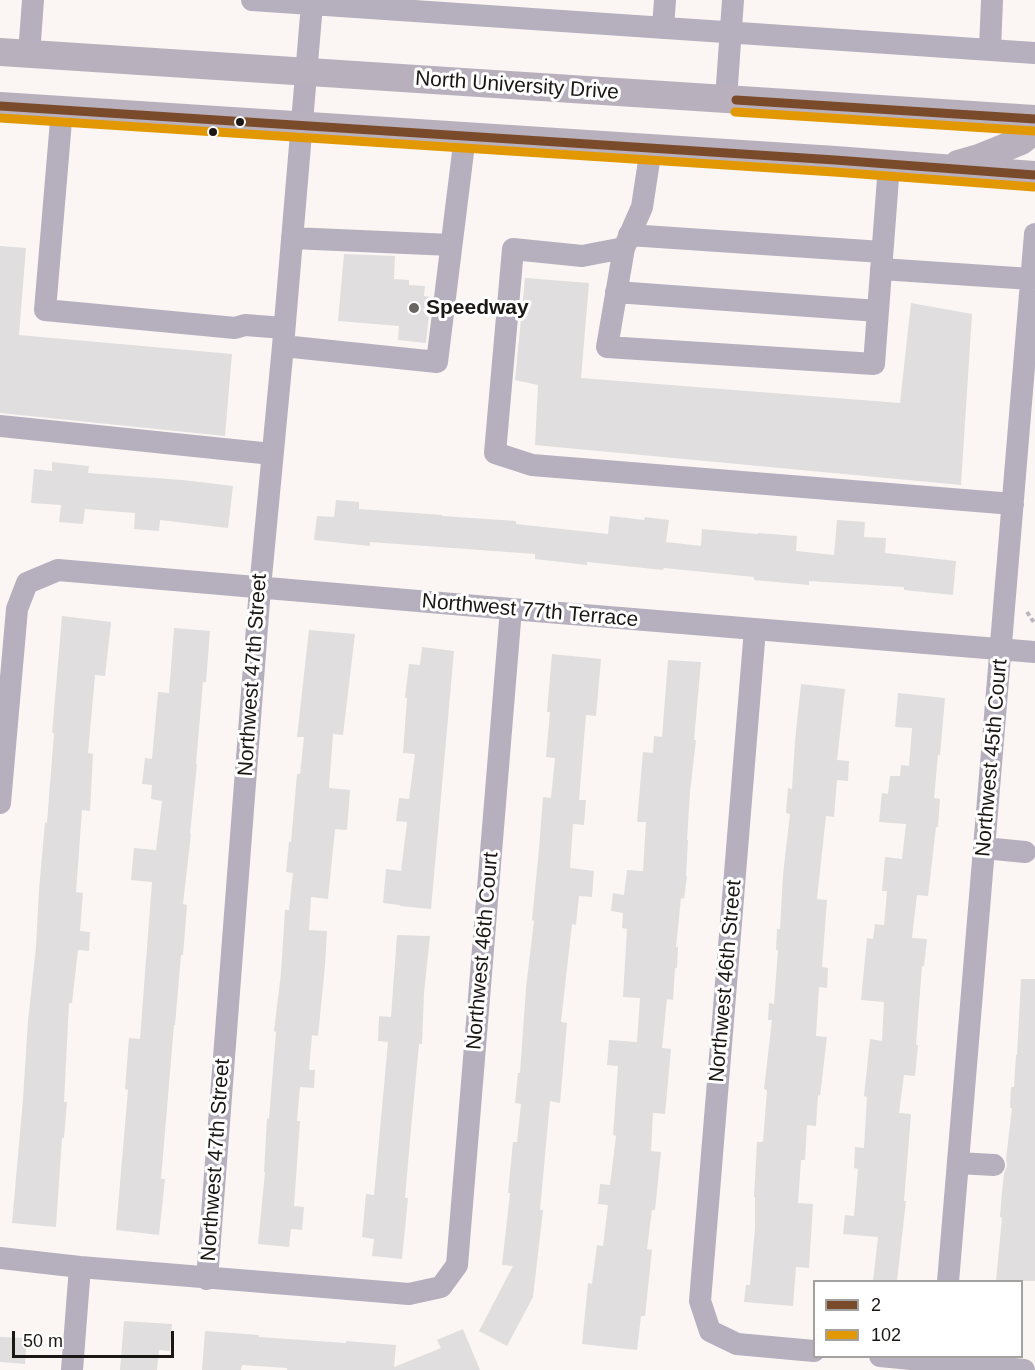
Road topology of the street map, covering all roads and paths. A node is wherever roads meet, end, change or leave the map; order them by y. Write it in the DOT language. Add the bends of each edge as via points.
graph roads {
  1 [pos="33,0"];
  2 [pos="252,0"];
  3 [pos="665,0"];
  4 [pos="733,0"];
  5 [pos="992,0"];
  6 [pos="326,3"];
  7 [pos="403,5"];
  8 [pos="663,27"];
  9 [pos="731,32"];
  10 [pos="990,49"];
  11 [pos="0,52"];
  12 [pos="1035,53"];
  13 [pos="30,54"];
  14 [pos="306,72"];
  15 [pos="726,99"];
  16 [pos="0,105"];
  17 [pos="62,110"];
  18 [pos="1035,119"];
  19 [pos="302,124"];
  20 [pos="1035,130"];
  21 [pos="465,136"];
  22 [pos="651,148"];
  23 [pos="889,165"];
  24 [pos="944,169"];
  25 [pos="1035,176"];
  26 [pos="1035,234"];
  27 [pos="292,238"];
  28 [pos="626,241"];
  29 [pos="452,245"];
  30 [pos="882,260"];
  31 [pos="1031,279"];
  32 [pos="616,292"];
  33 [pos="878,311"];
  34 [pos="284,337"];
  35 [pos="1028,395"];
  36 [pos="0,426"];
  37 [pos="272,454"];
  38 [pos="1013,504"];
  39 [pos="260,588"];
  40 [pos="511,609"];
  41 [pos="755,629"];
  42 [pos="1001,649"];
  43 [pos="1035,652"];
  44 [pos="0,803"];
  45 [pos="984,848"];
  46 [pos="1025,852"];
  47 [pos="957,1163"];
  48 [pos="994,1165"];
  49 [pos="0,1258"];
  50 [pos="80,1267"];
  51 [pos="207,1279"];
  52 [pos="948,1280"];
  53 [pos="813,1351"];
  54 [pos="921,1358"];
  55 [pos="941,1359"];
  56 [pos="72,1370"];
  57 [pos="1024,1370"];
  1 -- 13 [label="street"];
  2 -- 6 [label="street"];
  3 -- 8 [label="street"];
  4 -- 9 [label="street"];
  5 -- 10 [label="street"];
  6 -- 7 [label="street"];
  6 -- 14 [label="street, Northwest 47th Street"];
  7 -- 8 [label="street"];
  8 -- 9 [label="street"];
  9 -- 10 [label="street"];
  9 -- 15 [label="street"];
  10 -- 12 [label="street"];
  11 -- 13 [label="main road, North University Drive"];
  13 -- 14 [label="main road, North University Drive"];
  14 -- 15 [label="main road, North University Drive"];
  14 -- 19 [label="street, Northwest 47th Street"];
  15 -- 18 [label="main road, North University Drive"];
  16 -- 17 [label="main road"];
  17 -- 19 [label="main road"];
  17 -- 34 [label="street" via="45,310 235,328 245,325"];
  19 -- 21 [label="main road"];
  19 -- 27 [label="street, Northwest 47th Street"];
  20 -- 24 [label="main road" via="1021,141"];
  21 -- 22 [label="main road"];
  21 -- 29 [label="street"];
  22 -- 23 [label="main road"];
  22 -- 28 [label="street" via="642,207"];
  23 -- 24 [label="main road"];
  23 -- 30 [label="street"];
  24 -- 25 [label="main road"];
  26 -- 31 [label="street, Northwest 45th Court"];
  27 -- 29 [label="street"];
  27 -- 34 [label="street, Northwest 47th Street"];
  28 -- 30 [label="street"];
  28 -- 32 [label="street"];
  28 -- 38 [label="street" via="582,256 513,249 495,453 532,465"];
  29 -- 34 [label="street" via="437,362"];
  30 -- 31 [label="street"];
  30 -- 33 [label="street"];
  31 -- 35 [label="street, Northwest 45th Court"];
  32 -- 33 [label="street"];
  32 -- 33 [label="street" via="607,347 874,364"];
  34 -- 37 [label="street, Northwest 47th Street"];
  35 -- 38 [label="street, Northwest 45th Court"];
  36 -- 37 [label="street"];
  37 -- 39 [label="street, Northwest 47th Street"];
  38 -- 42 [label="street, Northwest 45th Court"];
  39 -- 40 [label="street, Northwest 77th Terrace"];
  39 -- 44 [label="street, Northwest 77th Terrace" via="58,570 27,583 17,609"];
  39 -- 51 [label="street, Northwest 47th Street"];
  40 -- 41 [label="street, Northwest 77th Terrace"];
  40 -- 51 [label="street, Northwest 46th Court" via="457,1265 441,1287 409,1294"];
  41 -- 42 [label="street, Northwest 77th Terrace"];
  41 -- 53 [label="street, Northwest 46th Street" via="700,1302 710,1331 737,1344"];
  42 -- 43 [label="street, Northwest 77th Terrace"];
  42 -- 45 [label="street, Northwest 45th Court"];
  45 -- 46 [label="street"];
  45 -- 47 [label="street, Northwest 45th Court"];
  47 -- 48 [label="street"];
  47 -- 52 [label="street, Northwest 45th Court"];
  49 -- 50 [label="street"];
  50 -- 51 [label="street"];
  50 -- 56 [label="street"];
  54 -- 55 [label="street"];
  55 -- 57 [label="street"];
}
